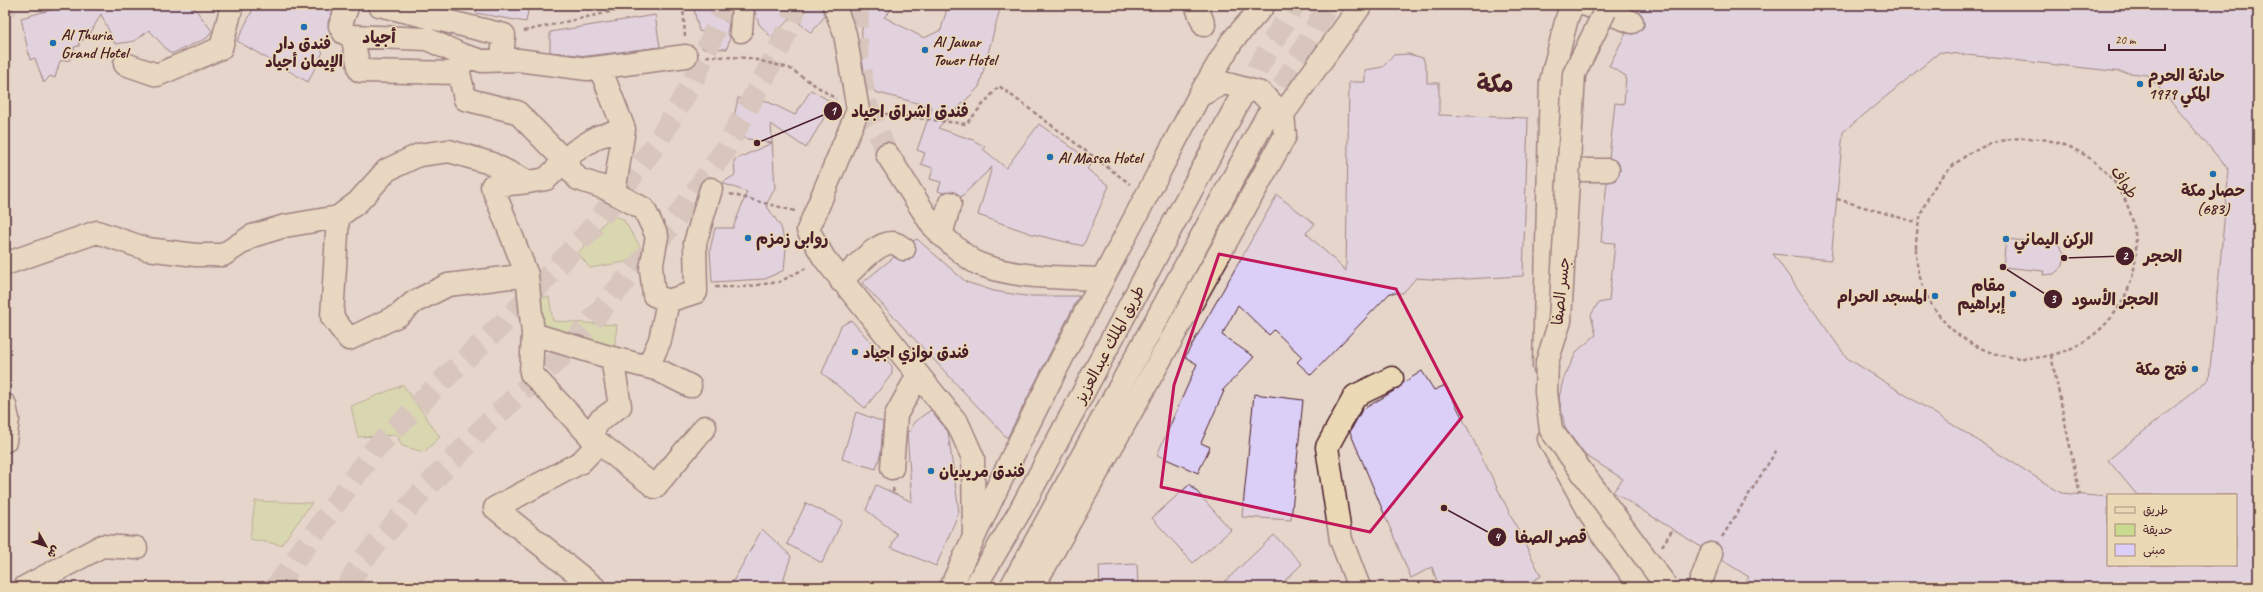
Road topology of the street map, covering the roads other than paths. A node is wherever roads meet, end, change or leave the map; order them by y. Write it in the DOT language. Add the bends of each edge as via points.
graph roads {
  1 [pos="232,5"];
  2 [pos="348,5"];
  3 [pos="379,5"];
  4 [pos="742,5"];
  5 [pos="834,5"];
  6 [pos="1196,5"];
  7 [pos="1264,5"];
  8 [pos="1361,5"];
  9 [pos="1572,5"];
  10 [pos="1596,8"];
  11 [pos="1632,22"];
  12 [pos="1204,25"];
  13 [pos="741,31"];
  14 [pos="352,36"];
  15 [pos="419,38"];
  16 [pos="686,56"];
  17 [pos="502,60"];
  18 [pos="125,64"];
  19 [pos="461,64"];
  20 [pos="600,68"];
  21 [pos="415,73"];
  22 [pos="1199,96"];
  23 [pos="1240,99"];
  24 [pos="1275,115"];
  25 [pos="624,129"];
  26 [pos="887,154"];
  27 [pos="565,163"];
  28 [pos="1549,170"];
  29 [pos="1608,170"];
  30 [pos="528,182"];
  31 [pos="711,189"];
  32 [pos="614,193"];
  33 [pos="950,202"];
  34 [pos="338,217"];
  35 [pos="941,235"];
  36 [pos="904,249"];
  37 [pos="5,264"];
  38 [pos="527,275"];
  39 [pos="1103,279"];
  40 [pos="841,281"];
  41 [pos="668,301"];
  42 [pos="533,334"];
  43 [pos="612,358"];
  44 [pos="648,367"];
  45 [pos="918,375"];
  46 [pos="1392,378"];
  47 [pos="690,386"];
  48 [pos="5,405"];
  49 [pos="705,427"];
  50 [pos="595,439"];
  51 [pos="5,441"];
  52 [pos="892,468"];
  53 [pos="974,536"];
  54 [pos="136,548"];
  55 [pos="1712,554"];
  56 [pos="26,587"];
  57 [pos="594,587"];
  58 [pos="951,587"];
  59 [pos="975,587"];
  60 [pos="1011,587"];
  61 [pos="1031,587"];
  62 [pos="1359,587"];
  63 [pos="1642,587"];
  64 [pos="1667,587"];
  65 [pos="1698,587"];
  1 -- 18 [label="main road" via="221,48 157,75"];
  2 -- 14 [label="main road" via="340,26 344,33"];
  3 -- 17 [label="main road" via="504,35"];
  4 -- 13 [label="main road"];
  5 -- 40 [label="main road" via="845,34 857,106 808,230"];
  6 -- 12 [label="main road"];
  7 -- 22 [label="main road" via="1232,41"];
  8 -- 24 [label="main road, طريق الملك عبدالعزيز"];
  9 -- 28 [label="main road" via="1566,18 1551,81"];
  10 -- 11 [label="main road"];
  10 -- 64 [label="main road, جسر الصفا, bridge" via="1574,74 1560,321 1547,362 1546,392 1551,430"];
  14 -- 15 [label="main road"];
  14 -- 21 [label="main road" via="360,71"];
  15 -- 19 [label="main road" via="427,38"];
  15 -- 21 [label="main road"];
  16 -- 20 [label="main road"];
  17 -- 19 [label="main road"];
  17 -- 20 [label="main road" via="587,69"];
  19 -- 21 [label="main road"];
  19 -- 27 [label="main road" via="465,99 517,112"];
  20 -- 25 [label="main road"];
  22 -- 24 [label="main road" via="1224,83 1261,93"];
  22 -- 39 [label="main road"];
  23 -- 59 [label="main road, طريق الملك عبدالعزيز" via="1020,511"];
  24 -- 60 [label="main road, طريق الملك عبدالعزيز"];
  24 -- 61 [label="main road" via="1285,136"];
  25 -- 27 [label="main road" via="597,136 575,151"];
  25 -- 32 [label="main road"];
  26 -- 35 [label="main road" via="910,193"];
  27 -- 30 [label="main road" via="546,179"];
  27 -- 32 [label="main road" via="578,179"];
  28 -- 29 [label="main road"];
  28 -- 63 [label="main road" via="1543,351 1545,433 1601,533"];
  30 -- 34 [label="main road" via="490,163 449,151 419,155 387,170 358,202"];
  30 -- 38 [label="main road" via="492,186"];
  31 -- 41 [label="main road" via="695,243 696,292"];
  32 -- 41 [label="main road" via="644,209 657,236 651,269 654,295"];
  33 -- 35 [label="main road"];
  34 -- 37 [label="main road" via="285,226 252,236 223,254 196,255 147,249 97,232"];
  34 -- 38 [label="main road" via="332,317 349,339 399,315 414,302 448,285"];
  35 -- 39 [label="main road" via="978,264 1023,275"];
  36 -- 40 [label="main road" via="895,243 881,246"];
  38 -- 42 [label="main road"];
  39 -- 53 [label="main road"];
  40 -- 45 [label="main road"];
  41 -- 44 [label="main road" via="660,340"];
  42 -- 43 [label="main road"];
  42 -- 50 [label="main road" via="531,373"];
  43 -- 44 [label="main road"];
  43 -- 50 [label="main road" via="620,406 599,421"];
  44 -- 47 [label="main road"];
  45 -- 52 [label="main road" via="896,415"];
  45 -- 53 [label="main road" via="958,424 973,458"];
  46 -- 62 [label="main road" via="1355,396 1327,447 1341,540"];
  48 -- 51 [label="main road" via="8,419"];
  49 -- 50 [label="main road" via="655,487"];
  50 -- 57 [label="main road" via="581,462 495,508"];
  53 -- 58 [label="main road"];
  54 -- 56 [label="main road" via="102,546"];
  55 -- 65 [label="main road"];
}
